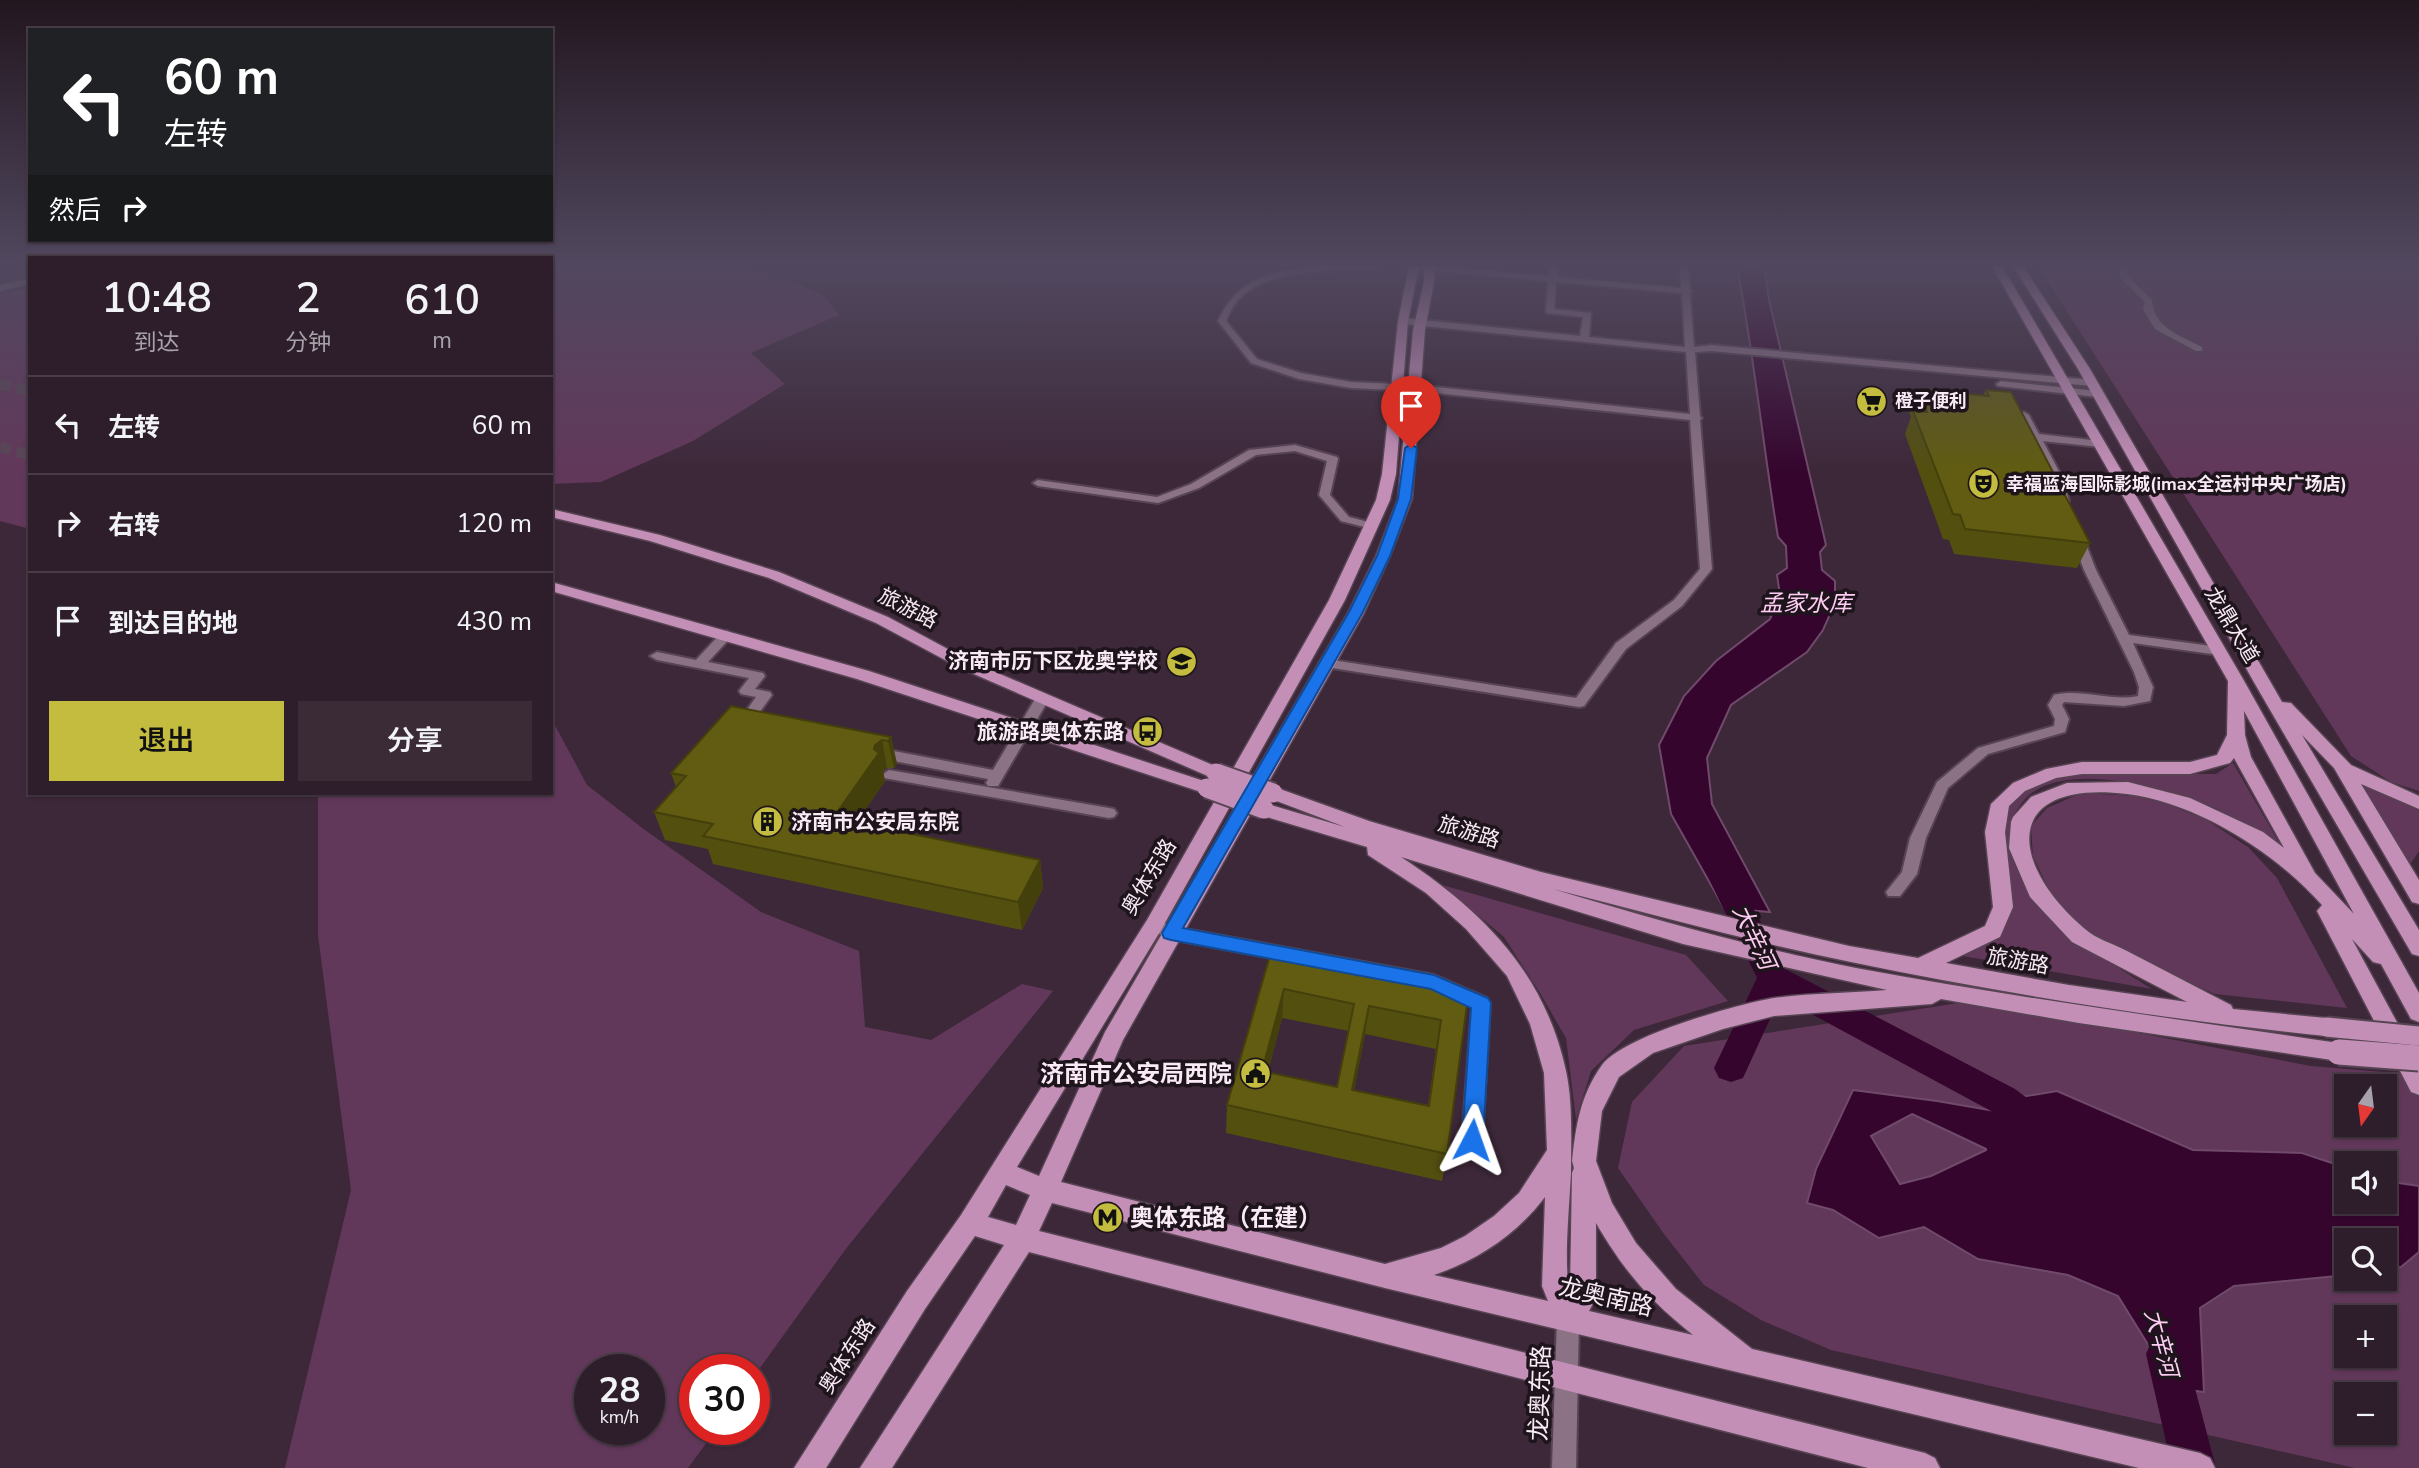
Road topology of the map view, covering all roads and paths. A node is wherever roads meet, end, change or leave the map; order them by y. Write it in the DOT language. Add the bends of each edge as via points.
graph roads {
  1 [pos="1233,335"];
  2 [pos="1410,335"];
  3 [pos="1419,335"];
  4 [pos="1539,335"];
  5 [pos="1585,335"];
  6 [pos="1689,335"];
  7 [pos="2036,335"];
  8 [pos="2061,335"];
  9 [pos="2172,335"];
  10 [pos="1584,339"];
  11 [pos="1690,349"];
  12 [pos="2199,349"];
  13 [pos="2065,385"];
  14 [pos="1398,388"];
  15 [pos="1416,388"];
  16 [pos="2094,388"];
  17 [pos="2024,415"];
  18 [pos="1697,418"];
  19 [pos="2035,437"];
  20 [pos="2100,444"];
  21 [pos="1038,483"];
  22 [pos="553,513"];
  23 [pos="1372,527"];
  24 [pos="553,587"];
  25 [pos="727,635"];
  26 [pos="2125,638"];
  27 [pos="2219,651"];
  28 [pos="657,656"];
  29 [pos="1326,663"];
  30 [pos="699,664"];
  31 [pos="2235,679"];
  32 [pos="2263,684"];
  33 [pos="1042,699"];
  34 [pos="1025,727"];
  35 [pos="760,731"];
  36 [pos="2236,735"];
  37 [pos="868,751"];
  38 [pos="2340,762"];
  39 [pos="890,775"];
  40 [pos="997,776"];
  41 [pos="1212,781"];
  42 [pos="988,792"];
  43 [pos="1269,801"];
  44 [pos="2419,803"];
  45 [pos="1108,813"];
  46 [pos="1358,839"];
  47 [pos="2311,880"];
  48 [pos="1894,892"];
  49 [pos="2419,897"];
  50 [pos="1163,929"];
  51 [pos="2419,948"];
  52 [pos="1917,968"];
  53 [pos="2396,973"];
  54 [pos="1955,992"];
  55 [pos="2419,1013"];
  56 [pos="2236,1017"];
  57 [pos="2419,1036"];
  58 [pos="2419,1058"];
  59 [pos="2419,1085"];
  60 [pos="1472,1140"];
  61 [pos="1559,1150"];
  62 [pos="1584,1161"];
  63 [pos="1002,1172"];
  64 [pos="1046,1190"];
  65 [pos="970,1223"];
  66 [pos="1023,1240"];
  67 [pos="1385,1276"];
  68 [pos="1568,1319"];
  69 [pos="1748,1361"];
  70 [pos="1567,1378"];
  71 [pos="809,1468"];
  72 [pos="875,1468"];
  73 [pos="1564,1468"];
  74 [pos="1925,1468"];
  75 [pos="2200,1468"];
  1 -- 14 [label="street" via="1254,361 1299,376"];
  2 -- 14 [label="main road, 奥体东路"];
  3 -- 15 [label="main road"];
  4 -- 10 [label="street"];
  5 -- 10 [label="street"];
  6 -- 11 [label="street"];
  7 -- 13 [label="main road, 龙鼎大道"];
  8 -- 16 [label="main road, 龙鼎大道"];
  9 -- 12 [label="street"];
  10 -- 11 [label="street"];
  11 -- 13 [label="street"];
  11 -- 18 [label="street"];
  13 -- 16 [label="street"];
  13 -- 20 [label="main road, 龙鼎大道"];
  14 -- 15 [label="street"];
  14 -- 23 [label="main road, 奥体东路" via="1389,474"];
  15 -- 18 [label="street"];
  15 -- 29 [label="main road" via="1405,499 1383,556"];
  16 -- 32 [label="main road, 龙鼎大道"];
  17 -- 19 [label="street"];
  18 -- 29 [label="street" via="1706,569 1678,603 1621,646 1580,703"];
  19 -- 20 [label="street"];
  19 -- 26 [label="street" via="2058,480 2090,570"];
  20 -- 27 [label="main road, 龙鼎大道"];
  21 -- 23 [label="street" via="1158,500 1195,486 1253,452 1295,448 1333,459 1324,495 1346,519"];
  22 -- 33 [label="main road, 旅游路" via="655,538 774,575 882,620"];
  23 -- 50 [label="main road, 奥体东路"];
  24 -- 25 [label="main road, 旅游路"];
  25 -- 30 [label="street"];
  25 -- 34 [label="main road, 旅游路"];
  26 -- 27 [label="street"];
  26 -- 48 [label="street" via="2144,680 2145,698 2132,703 2059,698 2055,705 2062,719 2060,729 1983,751 1942,785 1918,838 1909,874"];
  27 -- 31 [label="main road, 龙鼎大道"];
  28 -- 30 [label="street"];
  29 -- 50 [label="main road"];
  30 -- 35 [label="street" via="758,676 746,691 765,695 746,721"];
  31 -- 36 [label="main road"];
  31 -- 53 [label="main road, 龙鼎大道"];
  32 -- 38 [label="main road"];
  32 -- 51 [label="main road, 龙鼎大道"];
  33 -- 34 [label="street"];
  33 -- 41 [label="main road, 旅游路"];
  34 -- 40 [label="street"];
  34 -- 41 [label="main road, 旅游路"];
  36 -- 47 [label="main road" via="2242,757"];
  36 -- 52 [label="main road" via="2224,759 2190,768 2082,768 2052,773 2019,787 2000,804 1995,832 2003,907 1993,931"];
  37 -- 40 [label="street"];
  38 -- 44 [label="main road" via="2377,786"];
  38 -- 49 [label="main road"];
  39 -- 42 [label="street"];
  40 -- 42 [label="street"];
  41 -- 43 [label="main road, 旅游路, bridge"];
  42 -- 45 [label="street"];
  43 -- 46 [label="main road, 旅游路"];
  43 -- 52 [label="main road, 旅游路" via="1541,879"];
  46 -- 54 [label="main road, 旅游路" via="1684,936 1855,976"];
  46 -- 61 [label="main road" via="1433,888 1473,923 1515,971 1541,1024 1555,1073"];
  47 -- 53 [label="main road"];
  47 -- 56 [label="main road" via="2256,837 2183,802 2127,788 2073,787 2038,801 2020,822 2019,848 2037,892 2079,936"];
  47 -- 59 [label="main road"];
  50 -- 60 [label="street" via="1434,982 1481,1003"];
  50 -- 63 [label="main road, 奥体东路" via="1133,955"];
  50 -- 64 [label="main road"];
  52 -- 56 [label="main road, 旅游路"];
  53 -- 55 [label="main road, 龙鼎大道"];
  54 -- 58 [label="main road, 旅游路, bridge" via="2339,1052"];
  54 -- 62 [label="main road" via="1774,1007 1645,1046 1611,1070 1590,1111"];
  56 -- 57 [label="main road, 旅游路, bridge"];
  61 -- 67 [label="main road" via="1543,1184 1513,1218 1457,1253"];
  61 -- 68 [label="main road" via="1555,1286"];
  62 -- 68 [label="main road" via="1583,1298"];
  62 -- 69 [label="main road" via="1602,1209 1627,1252 1667,1298"];
  63 -- 64 [label="main road, 龙奥南路"];
  63 -- 65 [label="main road, 奥体东路"];
  64 -- 66 [label="main road"];
  64 -- 67 [label="main road, 龙奥南路"];
  65 -- 66 [label="main road"];
  65 -- 71 [label="main road, 奥体东路"];
  66 -- 70 [label="main road"];
  66 -- 72 [label="main road"];
  67 -- 68 [label="main road, 龙奥南路"];
  68 -- 69 [label="main road, 龙奥南路"];
  68 -- 70 [label="street, 龙奥东路"];
  69 -- 75 [label="main road, 龙奥南路"];
  70 -- 73 [label="street, 龙奥东路"];
  70 -- 74 [label="main road"];
}
